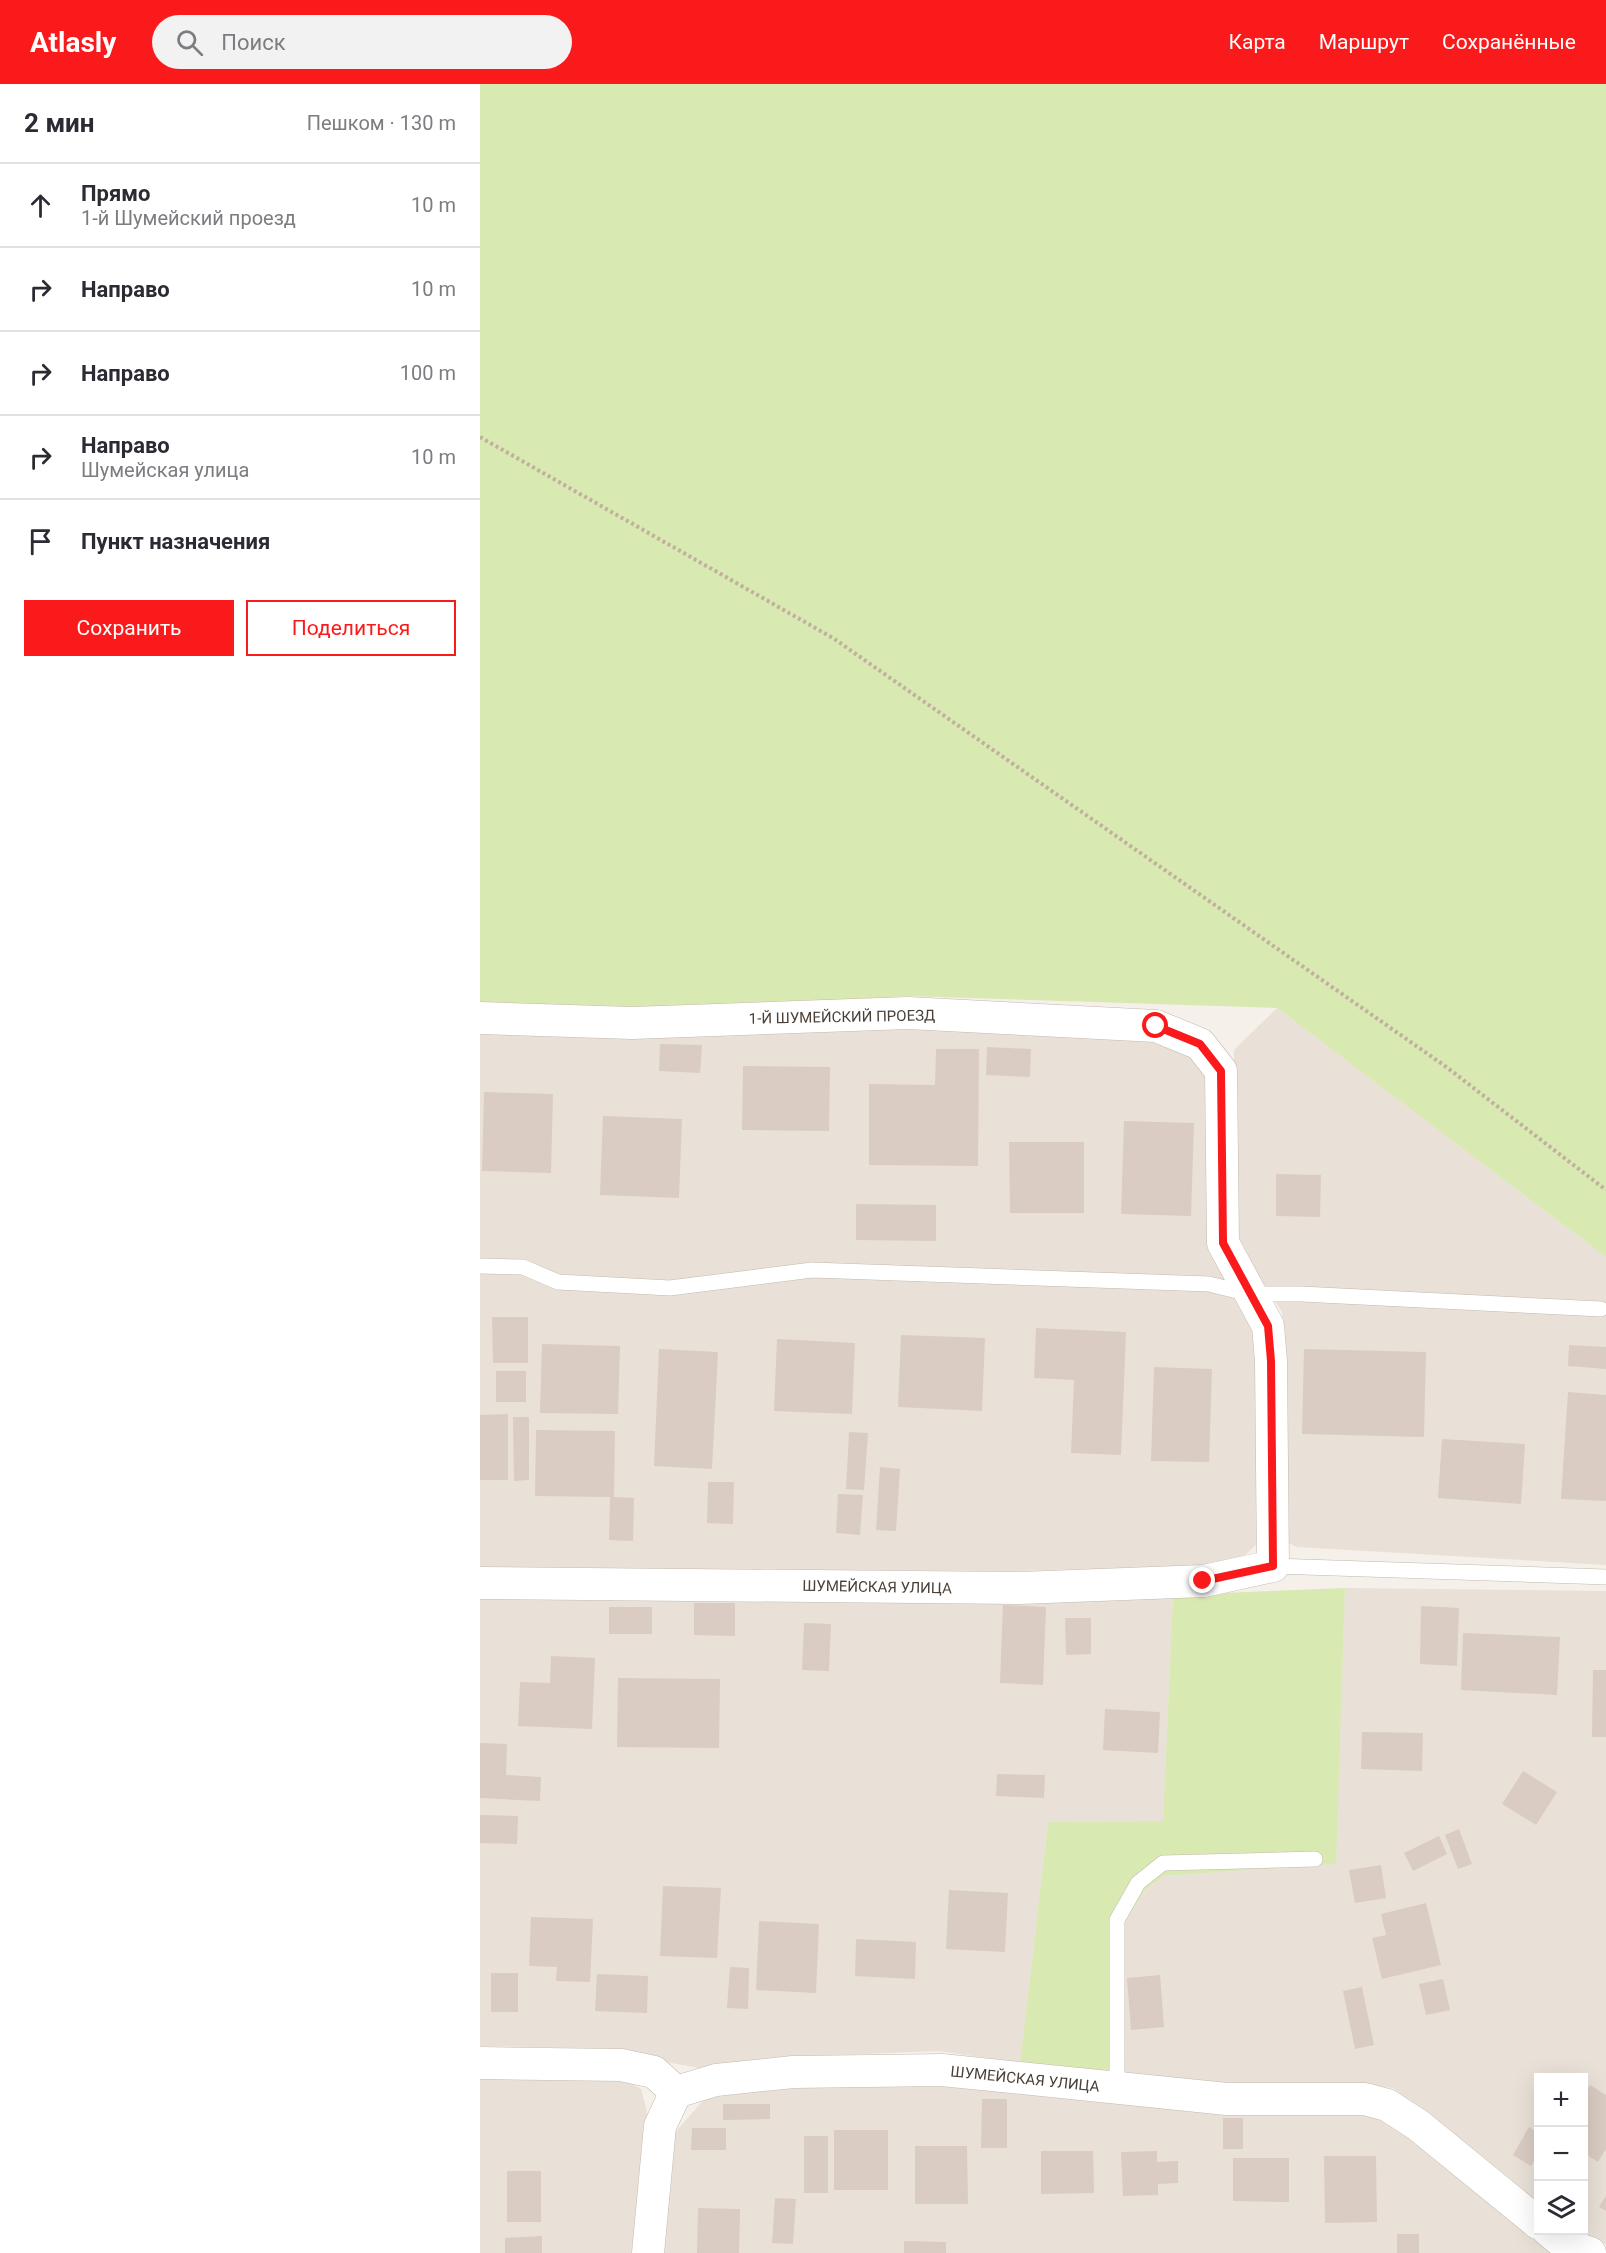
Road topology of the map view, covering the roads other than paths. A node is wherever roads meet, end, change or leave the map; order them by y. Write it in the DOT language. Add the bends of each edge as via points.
graph roads {
  1 [pos="480,1018"];
  2 [pos="480,1266"];
  3 [pos="1249,1294"];
  4 [pos="1601,1309"];
  5 [pos="1273,1566"];
  6 [pos="1606,1577"];
  7 [pos="480,1583"];
  8 [pos="1315,1859"];
  9 [pos="480,2063"];
  10 [pos="1117,2088"];
  11 [pos="676,2092"];
  12 [pos="1534,2219"];
  13 [pos="1554,2235"];
  14 [pos="648,2253"];
  15 [pos="1590,2253"];
  1 -- 3 [label="street, 1-Й ШУМЕЙСКИЙ ПРОЕЗД" via="632,1023 908,1013 1156,1026 1200,1044 1221,1071 1223,1243"];
  2 -- 3 [label="lane" via="523,1268 558,1281 670,1288 812,1270 1209,1284"];
  3 -- 4 [label="lane"];
  3 -- 5 [label="street" via="1268,1326"];
  5 -- 6 [label="lane"];
  5 -- 7 [label="street, ШУМЕЙСКАЯ УЛИЦА" via="1203,1581 1020,1588"];
  8 -- 10 [label="lane" via="1163,1863 1138,1883 1117,1920"];
  9 -- 11 [label="street" via="621,2065 654,2072"];
  10 -- 11 [label="street, ШУМЕЙСКАЯ УЛИЦА" via="942,2070 793,2072 716,2080"];
  10 -- 12 [label="street, ШУМЕЙСКАЯ УЛИЦА" via="1227,2099 1365,2099 1387,2105 1418,2125"];
  11 -- 14 [label="street" via="660,2126"];
  13 -- 15 [label="street" via="1566,2245"];
}
